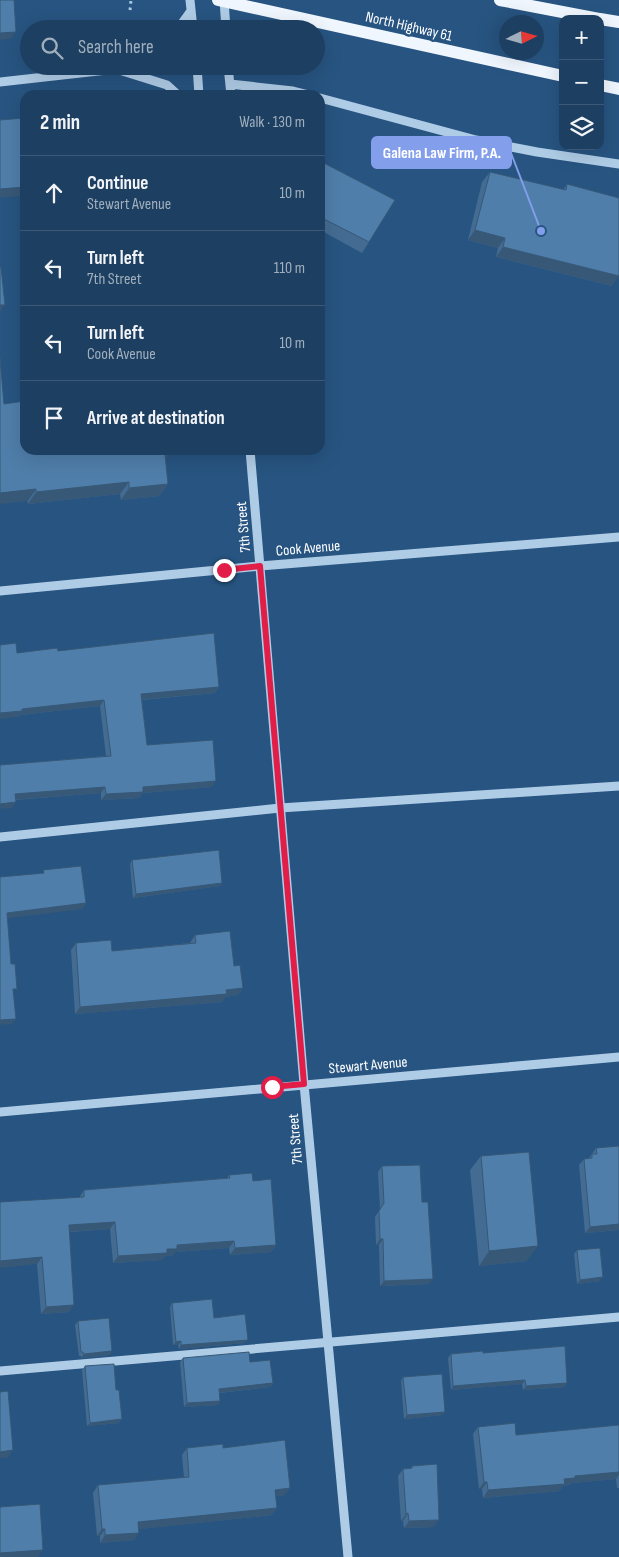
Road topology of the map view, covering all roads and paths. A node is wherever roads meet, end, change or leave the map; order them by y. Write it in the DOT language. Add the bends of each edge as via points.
graph roads {
  1 [pos="131,0"];
  2 [pos="190,0"];
  3 [pos="222,0"];
  4 [pos="500,0"];
  5 [pos="130,10"];
  6 [pos="191,11"];
  7 [pos="579,15"];
  8 [pos="184,20"];
  9 [pos="192,20"];
  10 [pos="225,20"];
  11 [pos="312,20"];
  12 [pos="604,20"];
  13 [pos="619,22"];
  14 [pos="325,23"];
  15 [pos="60,75"];
  16 [pos="139,75"];
  17 [pos="197,75"];
  18 [pos="229,75"];
  19 [pos="559,75"];
  20 [pos="0,82"];
  21 [pos="230,84"];
  22 [pos="604,86"];
  23 [pos="619,89"];
  24 [pos="172,90"];
  25 [pos="198,90"];
  26 [pos="231,90"];
  27 [pos="284,90"];
  28 [pos="325,99"];
  29 [pos="619,164"];
  30 [pos="250,455"];
  31 [pos="619,537"];
  32 [pos="260,566"];
  33 [pos="0,590"];
  34 [pos="619,786"];
  35 [pos="280,808"];
  36 [pos="0,837"];
  37 [pos="619,1058"];
  38 [pos="304,1084"];
  39 [pos="0,1112"];
  40 [pos="619,1317"];
  41 [pos="328,1343"];
  42 [pos="0,1371"];
  43 [pos="348,1557"];
  1 -- 5 [label="path"];
  2 -- 6 [label="street"];
  3 -- 10 [label="street"];
  3 -- 11 [label="main road, North Highway 61"];
  4 -- 7 [label="main road"];
  6 -- 8 [label="street"];
  6 -- 9 [label="street"];
  12 -- 13 [label="main road"];
  14 -- 19 [label="main road, North Highway 61"];
  15 -- 20 [label="street"];
  16 -- 24 [label="street"];
  17 -- 25 [label="street"];
  18 -- 21 [label="street"];
  21 -- 26 [label="street"];
  21 -- 27 [label="street"];
  22 -- 23 [label="main road"];
  28 -- 29 [label="street" via="476,140"];
  30 -- 32 [label="street, 7th Street"];
  31 -- 32 [label="street, Cook Avenue"];
  32 -- 33 [label="street, Cook Avenue"];
  32 -- 35 [label="street, 7th Street"];
  34 -- 35 [label="street"];
  35 -- 36 [label="street"];
  35 -- 38 [label="street, 7th Street"];
  37 -- 38 [label="street, Stewart Avenue"];
  38 -- 39 [label="street, Stewart Avenue"];
  38 -- 41 [label="street, 7th Street"];
  40 -- 41 [label="street"];
  41 -- 42 [label="street"];
  41 -- 43 [label="street, 7th Street"];
}
